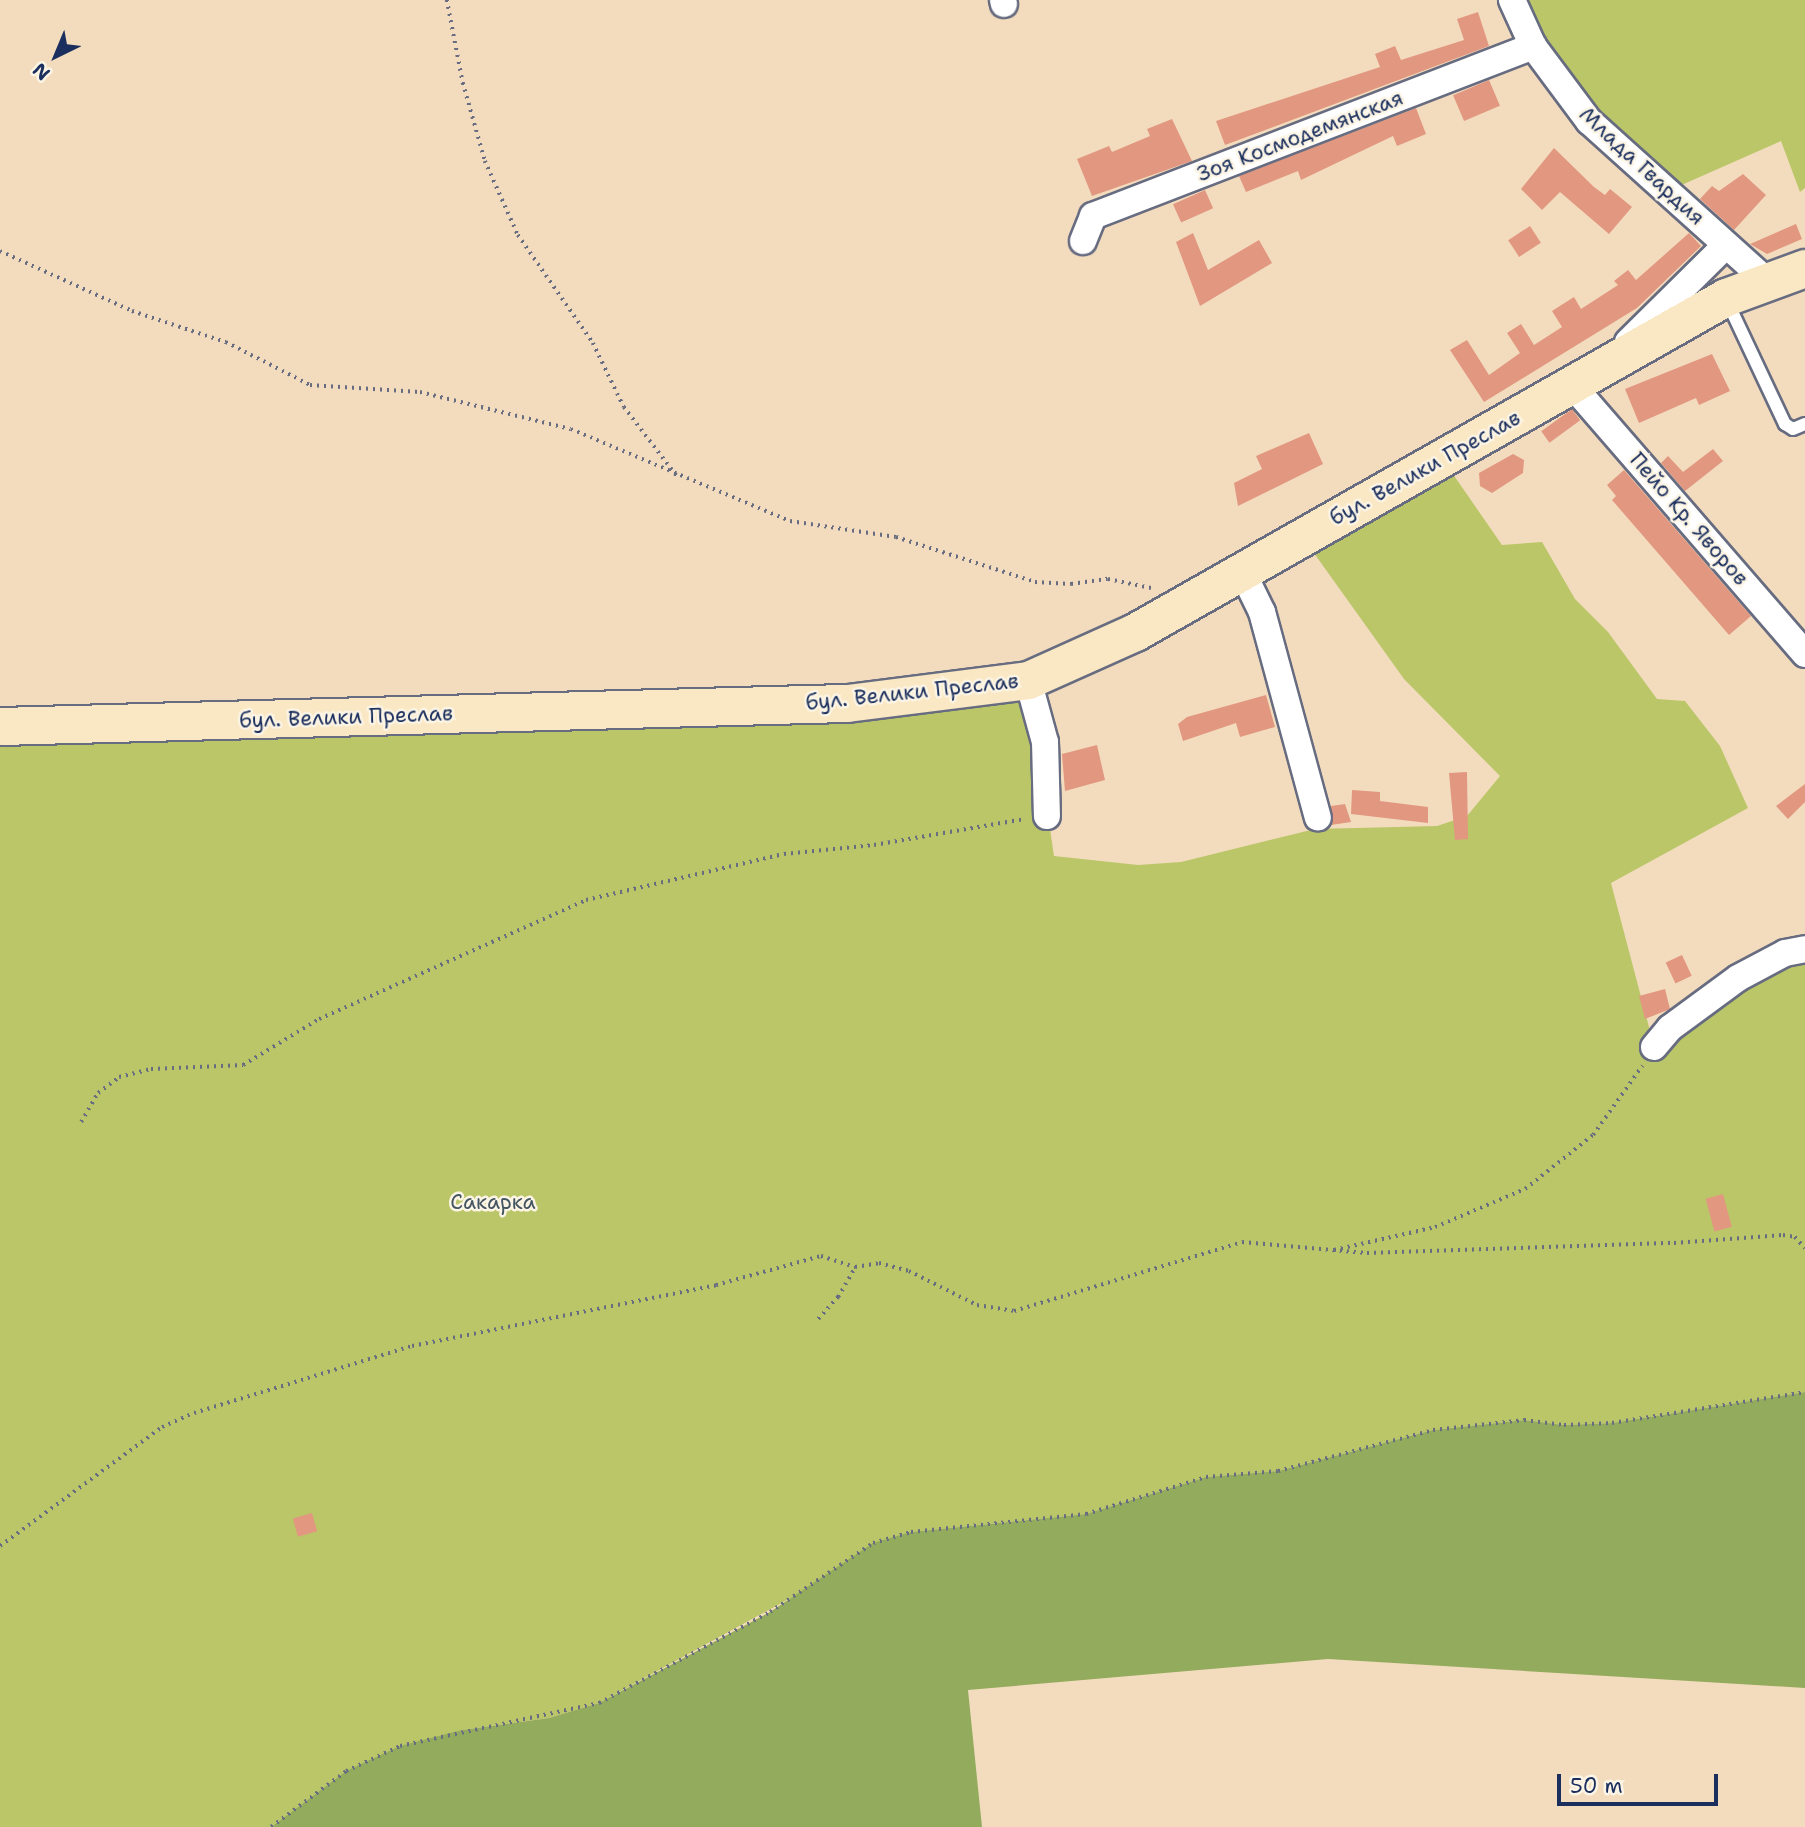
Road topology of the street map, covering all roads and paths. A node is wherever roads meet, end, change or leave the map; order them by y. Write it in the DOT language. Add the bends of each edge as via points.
graph roads {
  1 [pos="447,0"];
  2 [pos="1511,0"];
  3 [pos="1533,46"];
  4 [pos="1083,241"];
  5 [pos="1726,245"];
  6 [pos="0,251"];
  7 [pos="1805,268"];
  8 [pos="1768,282"];
  9 [pos="1726,297"];
  10 [pos="1609,361"];
  11 [pos="1572,385"];
  12 [pos="1805,424"];
  13 [pos="678,477"];
  14 [pos="1241,569"];
  15 [pos="1202,591"];
  16 [pos="1805,654"];
  17 [pos="1028,680"];
  18 [pos="0,726"];
  19 [pos="1047,816"];
  20 [pos="1318,818"];
  21 [pos="1805,949"];
  22 [pos="1654,1047"];
  23 [pos="82,1122"];
  24 [pos="1805,1248"];
  25 [pos="1332,1251"];
  26 [pos="855,1267"];
  27 [pos="818,1319"];
  28 [pos="1805,1392"];
  29 [pos="0,1546"];
  30 [pos="271,1827"];
  1 -- 13 [label="path" via="485,161 518,235 593,343 624,407"];
  2 -- 3 [label="street, Млада Гвардия"];
  3 -- 4 [label="street, Зоя Космодемянская" via="1093,216"];
  3 -- 5 [label="street, Млада Гвардия" via="1588,121"];
  5 -- 8 [label="street, Млада Гвардия"];
  5 -- 10 [label="street"];
  6 -- 13 [label="path" via="132,311 226,342 310,385 420,391 477,404 571,429"];
  7 -- 8 [label="main road, бул. Велики Преслав"];
  8 -- 9 [label="main road, бул. Велики Преслав"];
  9 -- 10 [label="main road, бул. Велики Преслав"];
  9 -- 12 [label="lane" via="1785,424 1793,429"];
  10 -- 11 [label="main road, бул. Велики Преслав"];
  11 -- 14 [label="main road, бул. Велики Преслав"];
  11 -- 16 [label="street, Пейо Кр. Яворов"];
  13 -- 15 [label="path" via="790,521 896,537 1035,582 1108,579 1152,589"];
  14 -- 15 [label="main road, бул. Велики Преслав"];
  14 -- 20 [label="street" via="1262,612"];
  15 -- 17 [label="main road, бул. Велики Преслав" via="1135,632"];
  17 -- 18 [label="main road, бул. Велики Преслав" via="847,703"];
  17 -- 19 [label="street" via="1045,742"];
  19 -- 23 [label="path" via="874,845 784,854 586,900 319,1019 243,1065 151,1069 119,1077 98,1093"];
  21 -- 22 [label="street" via="1784,954 1738,978 1670,1028"];
  22 -- 25 [label="path" via="1593,1135 1525,1189 1435,1227"];
  24 -- 25 [label="path" via="1795,1237 1783,1235 1595,1247"];
  25 -- 26 [label="path" via="1242,1241 1014,1311 977,1305 908,1271 879,1263"];
  26 -- 27 [label="path" via="838,1297"];
  26 -- 29 [label="path" via="821,1256 716,1285 412,1346 194,1413 162,1427"];
  28 -- 30 [label="path" via="1612,1423 1564,1425 1524,1420 1433,1430 1278,1471 1206,1477 1086,1514 1030,1516 911,1532 873,1543 770,1612 599,1703 400,1746 346,1771"];
}
